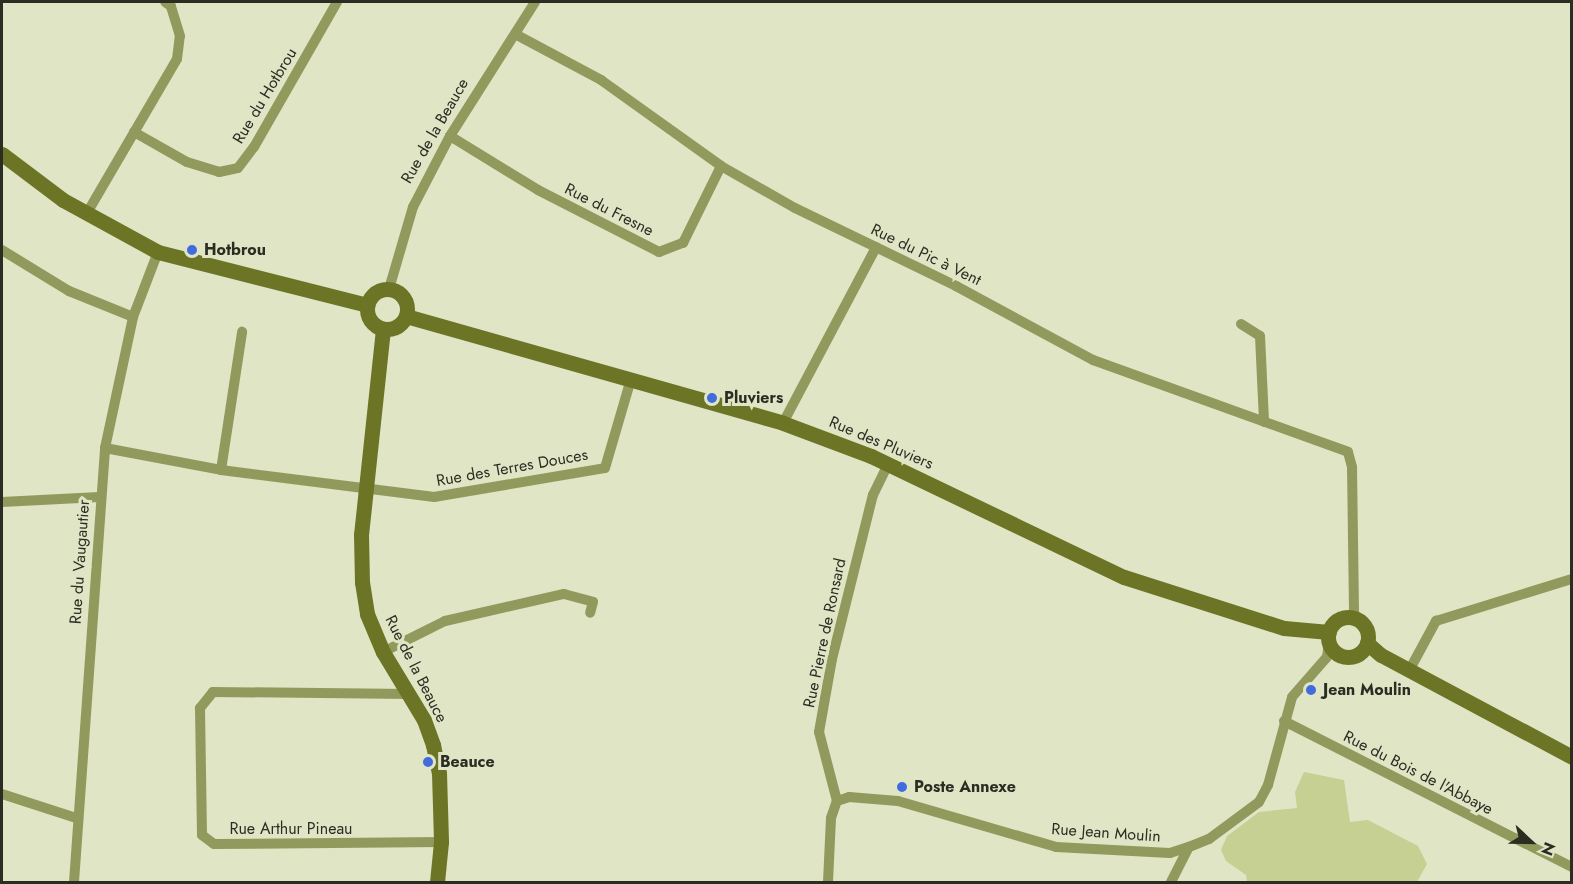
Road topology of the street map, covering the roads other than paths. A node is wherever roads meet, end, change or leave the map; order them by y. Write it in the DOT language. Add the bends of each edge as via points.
graph roads {
  1 [pos="337,2"];
  2 [pos="535,2"];
  3 [pos="170,3"];
  4 [pos="515,34"];
  5 [pos="135,132"];
  6 [pos="450,136"];
  7 [pos="2,154"];
  8 [pos="721,166"];
  9 [pos="87,213"];
  10 [pos="876,247"];
  11 [pos="2,250"];
  12 [pos="158,252"];
  13 [pos="389,289"];
  14 [pos="367,305"];
  15 [pos="406,316"];
  16 [pos="133,317"];
  17 [pos="1240,324"];
  18 [pos="383,329"];
  19 [pos="242,333"];
  20 [pos="631,379"];
  21 [pos="783,423"];
  22 [pos="1264,423"];
  23 [pos="105,448"];
  24 [pos="888,464"];
  25 [pos="221,470"];
  26 [pos="369,490"];
  27 [pos="99,497"];
  28 [pos="2,502"];
  29 [pos="1572,579"];
  30 [pos="590,613"];
  31 [pos="1354,618"];
  32 [pos="1329,638"];
  33 [pos="1367,644"];
  34 [pos="383,652"];
  35 [pos="1410,669"];
  36 [pos="410,694"];
  37 [pos="1284,721"];
  38 [pos="1572,757"];
  39 [pos="2,794"];
  40 [pos="837,801"];
  41 [pos="76,818"];
  42 [pos="441,843"];
  43 [pos="1189,848"];
  44 [pos="1572,867"];
  45 [pos="74,882"];
  46 [pos="437,882"];
  47 [pos="828,882"];
  48 [pos="1171,882"];
  1 -- 5 [label="street, Rue du Hotbrou" via="238,168 219,172 187,162"];
  2 -- 4 [label="street, Rue de la Beauce"];
  3 -- 5 [label="street" via="180,36 177,59"];
  4 -- 6 [label="street, Rue de la Beauce"];
  4 -- 8 [label="street, Rue du Pic à Vent" via="601,80"];
  5 -- 9 [label="street"];
  6 -- 8 [label="street, Rue du Fresne" via="538,190 659,252 683,243"];
  6 -- 13 [label="street, Rue de la Beauce" via="413,207"];
  7 -- 9 [label="street"];
  8 -- 10 [label="street, Rue du Pic à Vent"];
  9 -- 12 [label="street"];
  10 -- 21 [label="street"];
  10 -- 22 [label="street, Rue du Pic à Vent" via="1093,360"];
  11 -- 16 [label="street" via="69,291"];
  12 -- 14 [label="street"];
  12 -- 16 [label="street, Rue du Vaugautier"];
  13 -- 14 [label="street" via="374,294"];
  13 -- 15 [label="street" via="403,297"];
  14 -- 18 [label="street" via="369,318"];
  15 -- 18 [label="street" via="398,327"];
  15 -- 20 [label="street, Rue des Pluviers"];
  16 -- 23 [label="street, Rue du Vaugautier"];
  17 -- 22 [label="street" via="1260,336"];
  18 -- 26 [label="street, Rue de la Beauce"];
  19 -- 25 [label="street"];
  20 -- 21 [label="street, Rue des Pluviers"];
  20 -- 26 [label="street, Rue des Terres Douces" via="605,468 434,497"];
  21 -- 24 [label="street, Rue des Pluviers"];
  22 -- 31 [label="street, Rue du Pic à Vent" via="1348,452 1352,467"];
  23 -- 25 [label="street"];
  23 -- 27 [label="street, Rue du Vaugautier"];
  24 -- 32 [label="street, Rue des Pluviers" via="1124,577 1284,628"];
  24 -- 40 [label="street, Rue Pierre de Ronsard" via="873,495 832,659 821,723 830,784"];
  25 -- 26 [label="street"];
  26 -- 34 [label="street, Rue de la Beauce" via="361,535 362,582 367,614"];
  27 -- 28 [label="street"];
  27 -- 41 [label="street, Rue du Vaugautier"];
  29 -- 35 [label="street" via="1436,621"];
  30 -- 34 [label="street" via="592,602 564,594 445,621"];
  31 -- 32 [label="street" via="1336,621"];
  31 -- 33 [label="street" via="1367,631"];
  32 -- 33 [label="street" via="1337,653 1348,657 1360,653"];
  32 -- 37 [label="street, Rue Jean Moulin" via="1327,657 1292,697"];
  33 -- 35 [label="street"];
  34 -- 36 [label="street, Rue de la Beauce"];
  35 -- 38 [label="street"];
  36 -- 42 [label="street, Rue de la Beauce" via="424,720 439,773"];
  36 -- 42 [label="street, Rue Arthur Pineau" via="213,692 201,708 202,835 214,844"];
  37 -- 43 [label="street, Rue Jean Moulin" via="1268,785 1259,802 1209,839"];
  37 -- 44 [label="street, Rue du Bois de l'Abbaye"];
  39 -- 41 [label="street"];
  40 -- 43 [label="street, Rue Jean Moulin" via="849,797 898,801 1056,847 1170,853"];
  40 -- 47 [label="street, Rue Pierre de Ronsard" via="831,818"];
  41 -- 45 [label="street, Rue du Vaugautier"];
  42 -- 46 [label="street, Rue de la Beauce"];
  43 -- 48 [label="street"];
}
